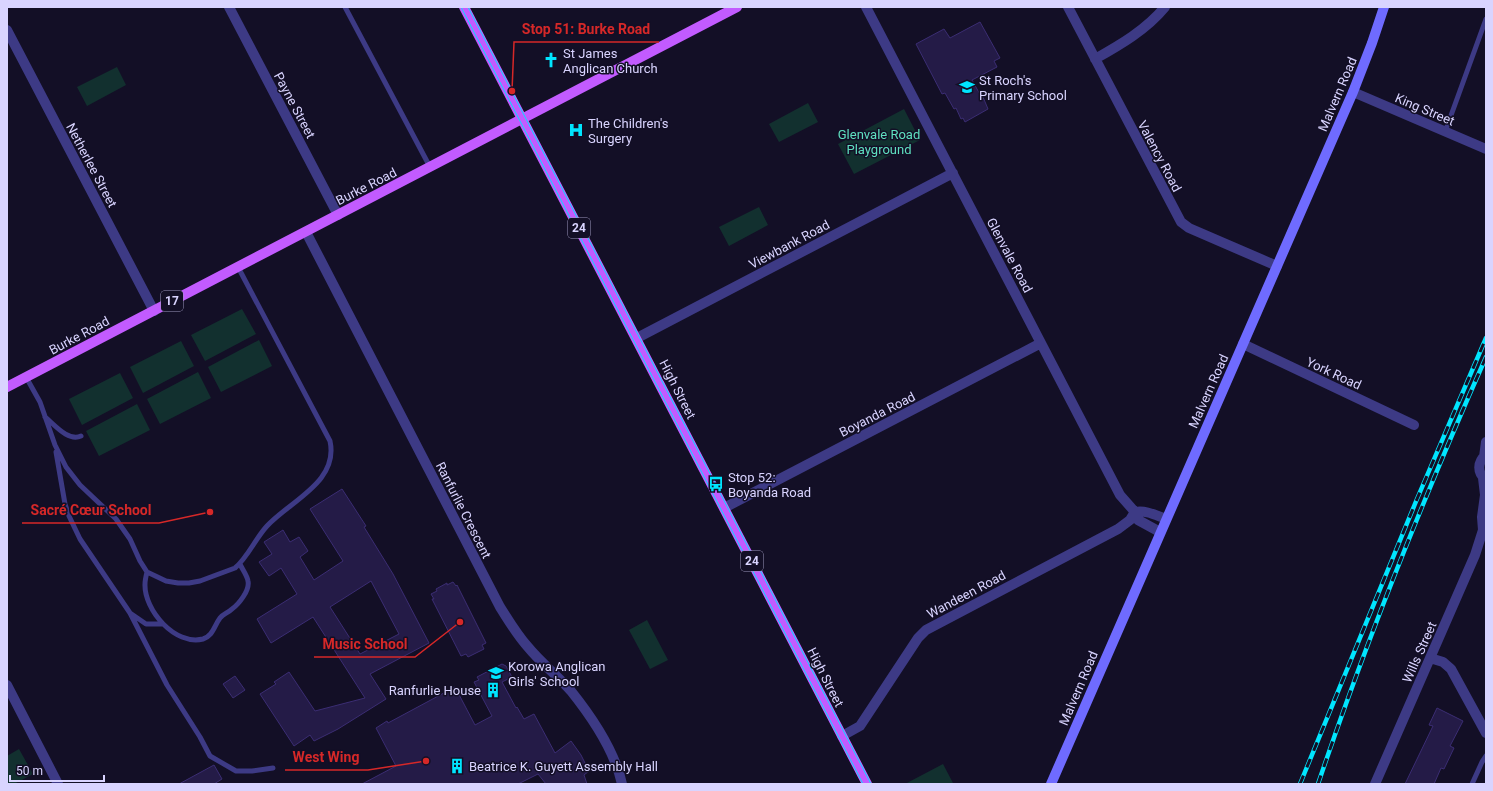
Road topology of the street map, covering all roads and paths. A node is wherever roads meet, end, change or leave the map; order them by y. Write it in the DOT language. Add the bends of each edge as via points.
graph roads {
  1 [pos="229,7"];
  2 [pos="346,7"];
  3 [pos="464,7"];
  4 [pos="737,7"];
  5 [pos="866,7"];
  6 [pos="1068,7"];
  7 [pos="1165,7"];
  8 [pos="1384,7"];
  9 [pos="1486,18"];
  10 [pos="7,30"];
  11 [pos="1095,60"];
  12 [pos="1353,92"];
  13 [pos="522,118"];
  14 [pos="1445,132"];
  15 [pos="1486,149"];
  16 [pos="430,167"];
  17 [pos="953,173"];
  18 [pos="338,215"];
  19 [pos="306,232"];
  20 [pos="1277,266"];
  21 [pos="238,267"];
  22 [pos="154,311"];
  23 [pos="637,338"];
  24 [pos="1041,343"];
  25 [pos="1242,344"];
  26 [pos="26,377"];
  27 [pos="7,387"];
  28 [pos="44,416"];
  29 [pos="1414,425"];
  30 [pos="82,436"];
  31 [pos="1486,442"];
  32 [pos="55,445"];
  33 [pos="1485,456"];
  34 [pos="1485,479"];
  35 [pos="724,508"];
  36 [pos="1135,512"];
  37 [pos="1166,519"];
  38 [pos="1485,529"];
  39 [pos="1160,532"];
  40 [pos="240,564"];
  41 [pos="147,572"];
  42 [pos="130,613"];
  43 [pos="163,624"];
  44 [pos="1430,658"];
  45 [pos="7,685"];
  46 [pos="1486,733"];
  47 [pos="842,736"];
  48 [pos="1486,756"];
  49 [pos="273,768"];
  50 [pos="58,784"];
  51 [pos="622,784"];
  52 [pos="867,784"];
  53 [pos="1051,784"];
  54 [pos="1375,784"];
  55 [pos="1472,784"];
  1 -- 18 [label="street, Payne Street"];
  2 -- 16 [label="lane"];
  3 -- 13 [label="main road, High Street / 24"];
  4 -- 13 [label="main road, Burke Road / 17"];
  5 -- 17 [label="street, Glenvale Road"];
  6 -- 11 [label="street, Valency Road"];
  7 -- 11 [label="street" via="1131,38"];
  8 -- 12 [label="main road, Malvern Road"];
  9 -- 14 [label="lane"];
  10 -- 22 [label="street, Netherlee Street"];
  11 -- 20 [label="street, Valency Road" via="1181,222 1189,228"];
  12 -- 14 [label="street, King Street"];
  12 -- 20 [label="main road, Malvern Road"];
  13 -- 16 [label="main road, Burke Road / 17"];
  13 -- 23 [label="main road, High Street / 24"];
  14 -- 15 [label="street, King Street"];
  16 -- 18 [label="main road, Burke Road / 17"];
  17 -- 23 [label="street, Viewbank Road"];
  17 -- 24 [label="street, Glenvale Road"];
  18 -- 19 [label="main road, Burke Road / 17"];
  19 -- 21 [label="main road, Burke Road / 17"];
  19 -- 51 [label="street, Ranfurlie Crescent" via="508,621 527,647 570,690 580,704 604,741"];
  20 -- 25 [label="main road, Malvern Road"];
  21 -- 22 [label="main road, Burke Road / 17"];
  21 -- 40 [label="lane" via="331,448 328,468 319,481 268,525"];
  22 -- 26 [label="main road, Burke Road / 17"];
  23 -- 35 [label="main road, High Street / 24"];
  24 -- 35 [label="street, Boyanda Road"];
  24 -- 36 [label="street, Glenvale Road" via="1120,494"];
  25 -- 29 [label="street, York Road"];
  25 -- 37 [label="main road, Malvern Road"];
  26 -- 27 [label="main road, Burke Road / 17"];
  26 -- 28 [label="lane" via="40,402"];
  28 -- 30 [label="lane" via="67,435 74,438"];
  28 -- 32 [label="lane"];
  31 -- 33 [label="street"];
  32 -- 41 [label="lane" via="72,476 123,528"];
  32 -- 42 [label="lane" via="65,504 72,525"];
  33 -- 34 [label="street, Wills Street" via="1479,465"];
  34 -- 38 [label="street, Wills Street" via="1482,517"];
  35 -- 47 [label="main road, High Street / 24"];
  36 -- 37 [label="street" via="1142,511"];
  36 -- 39 [label="street, Glenvale Road" via="1138,520"];
  36 -- 47 [label="street, Wandeen Road" via="1130,520 1118,529 926,630 918,638 860,726"];
  37 -- 39 [label="main road, Malvern Road"];
  38 -- 44 [label="street, Wills Street"];
  39 -- 53 [label="main road, Malvern Road"];
  40 -- 41 [label="lane" via="235,568 189,583 166,581"];
  40 -- 43 [label="lane" via="248,582 247,590 233,609 221,617 211,634 196,640 186,638 170,631"];
  41 -- 43 [label="lane" via="146,592"];
  42 -- 43 [label="lane" via="146,624"];
  42 -- 49 [label="lane" via="167,685 210,756 236,771 252,772"];
  44 -- 46 [label="street" via="1442,662 1451,669"];
  44 -- 54 [label="street, Wills Street"];
  45 -- 50 [label="street"];
  47 -- 52 [label="main road, High Street / 24"];
  48 -- 55 [label="lane"];
}
